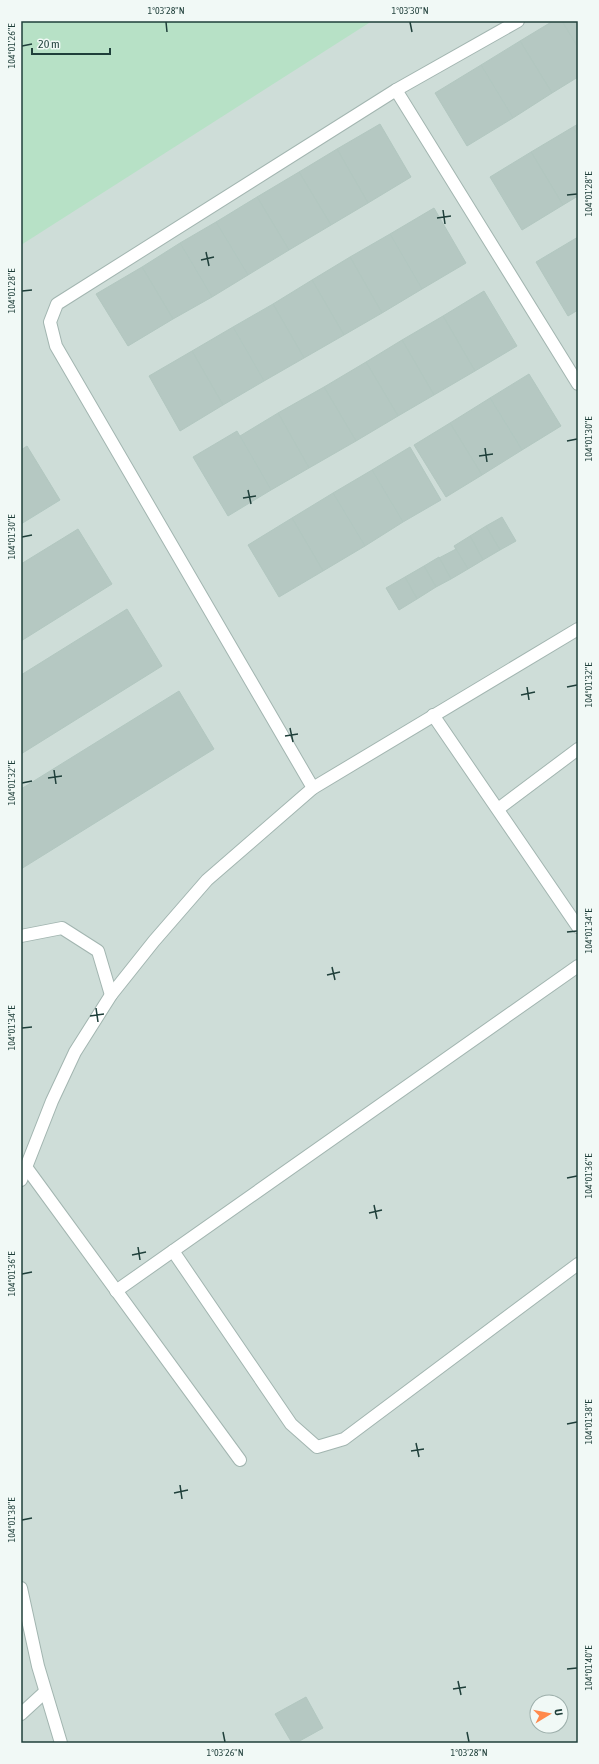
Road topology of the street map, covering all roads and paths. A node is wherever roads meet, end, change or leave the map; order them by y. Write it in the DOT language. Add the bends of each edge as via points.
graph roads {
  1 [pos="518,21"];
  2 [pos="396,90"];
  3 [pos="578,384"];
  4 [pos="578,629"];
  5 [pos="433,715"];
  6 [pos="578,749"];
  7 [pos="313,788"];
  8 [pos="498,809"];
  9 [pos="578,927"];
  10 [pos="21,936"];
  11 [pos="578,966"];
  12 [pos="111,995"];
  13 [pos="26,1167"];
  14 [pos="21,1180"];
  15 [pos="173,1251"];
  16 [pos="578,1264"];
  17 [pos="116,1291"];
  18 [pos="240,1460"];
  19 [pos="21,1588"];
  20 [pos="45,1692"];
  21 [pos="21,1714"];
  22 [pos="61,1743"];
  1 -- 2 [label="street"];
  2 -- 3 [label="street"];
  2 -- 7 [label="street" via="57,304 50,322 56,346"];
  4 -- 5 [label="street"];
  5 -- 7 [label="street"];
  5 -- 8 [label="street"];
  6 -- 8 [label="street"];
  7 -- 12 [label="street" via="206,880"];
  8 -- 9 [label="street"];
  10 -- 12 [label="street" via="62,928 98,951"];
  11 -- 15 [label="street"];
  12 -- 13 [label="street" via="75,1052 52,1100"];
  13 -- 14 [label="street"];
  13 -- 17 [label="street"];
  15 -- 16 [label="street" via="291,1424 317,1447 344,1438"];
  15 -- 17 [label="street"];
  17 -- 18 [label="street"];
  19 -- 20 [label="street"];
  20 -- 21 [label="street"];
  20 -- 22 [label="street"];
}
